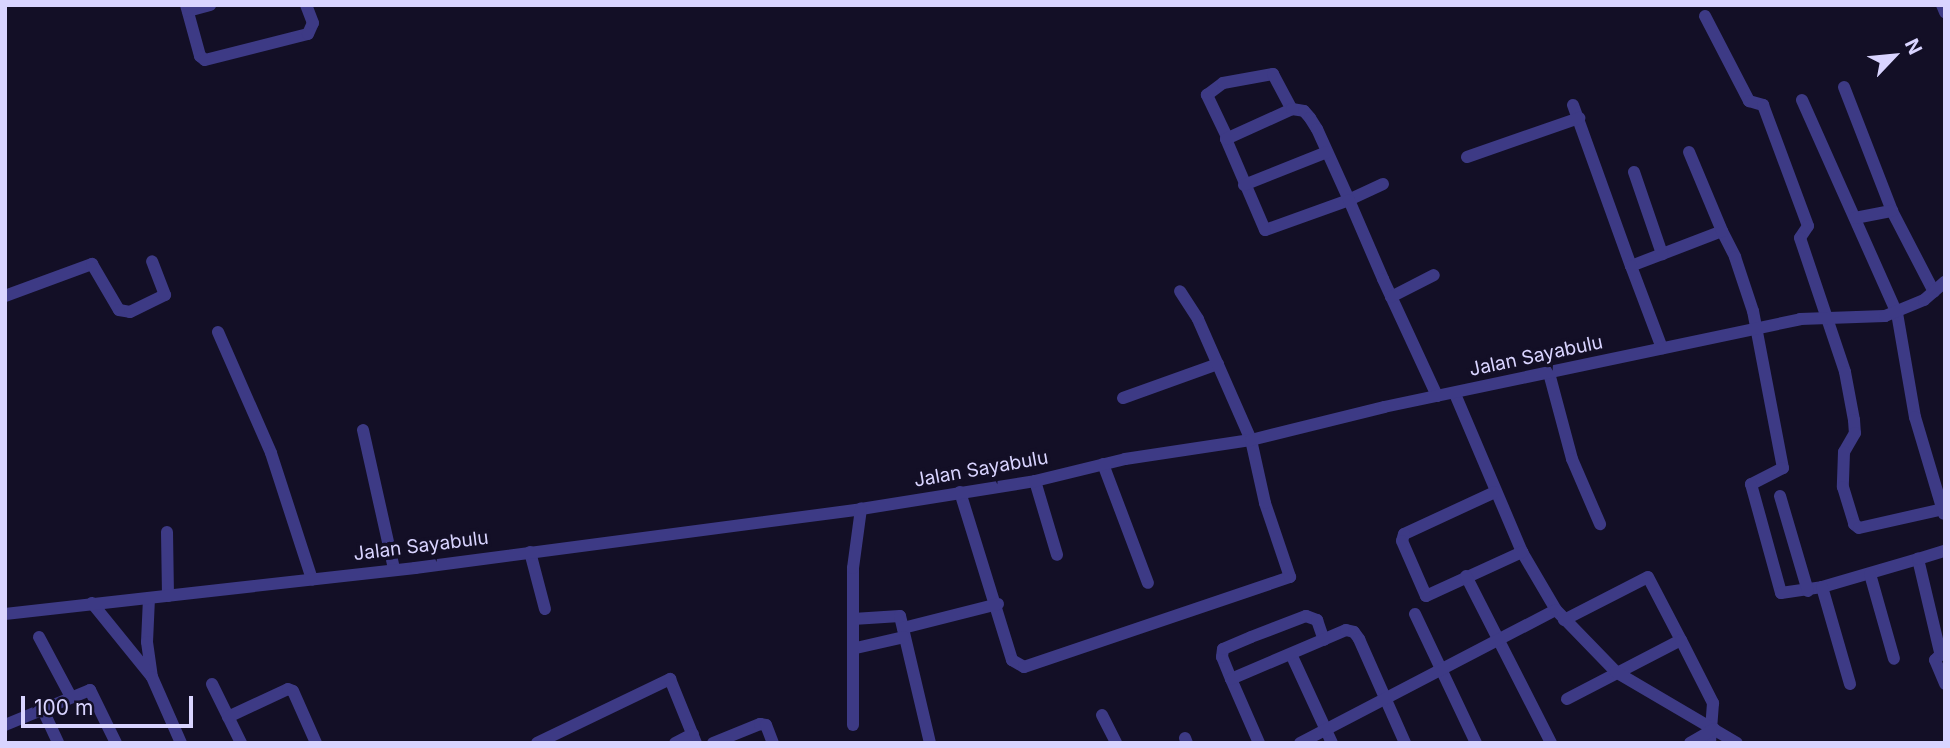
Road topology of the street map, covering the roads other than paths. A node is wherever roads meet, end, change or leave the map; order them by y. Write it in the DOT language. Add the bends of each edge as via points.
graph roads {
  1 [pos="209,5"];
  2 [pos="306,5"];
  3 [pos="1942,5"];
  4 [pos="187,8"];
  5 [pos="1945,12"];
  6 [pos="1705,16"];
  7 [pos="1844,88"];
  8 [pos="1802,100"];
  9 [pos="1573,105"];
  10 [pos="1292,109"];
  11 [pos="1579,118"];
  12 [pos="1227,137"];
  13 [pos="1327,152"];
  14 [pos="1689,152"];
  15 [pos="1467,157"];
  16 [pos="1634,172"];
  17 [pos="1383,184"];
  18 [pos="1244,185"];
  19 [pos="1349,200"];
  20 [pos="1892,211"];
  21 [pos="1855,218"];
  22 [pos="1722,231"];
  23 [pos="1662,254"];
  24 [pos="152,261"];
  25 [pos="1631,266"];
  26 [pos="1434,275"];
  27 [pos="1945,282"];
  28 [pos="1180,291"];
  29 [pos="1934,292"];
  30 [pos="5,296"];
  31 [pos="1391,297"];
  32 [pos="1897,313"];
  33 [pos="1825,317"];
  34 [pos="1756,328"];
  35 [pos="218,332"];
  36 [pos="1662,348"];
  37 [pos="1218,364"];
  38 [pos="1549,373"];
  39 [pos="1455,394"];
  40 [pos="1437,396"];
  41 [pos="1123,398"];
  42 [pos="363,430"];
  43 [pos="1251,440"];
  44 [pos="1103,464"];
  45 [pos="1035,481"];
  46 [pos="960,492"];
  47 [pos="1496,492"];
  48 [pos="1780,496"];
  49 [pos="861,509"];
  50 [pos="1944,512"];
  51 [pos="1600,524"];
  52 [pos="167,532"];
  53 [pos="1945,551"];
  54 [pos="530,552"];
  55 [pos="1522,552"];
  56 [pos="1057,555"];
  57 [pos="1918,559"];
  58 [pos="394,569"];
  59 [pos="1870,573"];
  60 [pos="1466,576"];
  61 [pos="312,579"];
  62 [pos="1148,583"];
  63 [pos="1822,587"];
  64 [pos="1808,591"];
  65 [pos="168,596"];
  66 [pos="149,598"];
  67 [pos="92,603"];
  68 [pos="998,604"];
  69 [pos="545,609"];
  70 [pos="5,614"];
  71 [pos="1415,614"];
  72 [pos="1560,615"];
  73 [pos="853,619"];
  74 [pos="904,633"];
  75 [pos="39,637"];
  76 [pos="1324,640"];
  77 [pos="1681,640"];
  78 [pos="1500,641"];
  79 [pos="856,648"];
  80 [pos="1942,651"];
  81 [pos="1291,654"];
  82 [pos="1894,659"];
  83 [pos="1441,669"];
  84 [pos="1616,672"];
  85 [pos="152,677"];
  86 [pos="1231,679"];
  87 [pos="212,684"];
  88 [pos="1850,684"];
  89 [pos="1945,684"];
  90 [pos="70,695"];
  91 [pos="1383,698"];
  92 [pos="1567,699"];
  93 [pos="43,708"];
  94 [pos="1102,715"];
  95 [pos="228,717"];
  96 [pos="5,725"];
  97 [pos="853,725"];
  98 [pos="1325,729"];
  99 [pos="1714,729"];
  100 [pos="695,738"];
  101 [pos="313,742"];
  102 [pos="58,743"];
  103 [pos="116,743"];
  104 [pos="181,743"];
  105 [pos="241,743"];
  106 [pos="537,743"];
  107 [pos="675,743"];
  108 [pos="713,743"];
  109 [pos="773,743"];
  110 [pos="930,743"];
  111 [pos="1116,743"];
  112 [pos="1259,743"];
  113 [pos="1300,743"];
  114 [pos="1332,743"];
  115 [pos="1405,743"];
  116 [pos="1476,743"];
  117 [pos="1551,743"];
  118 [pos="1690,743"];
  119 [pos="1710,743"];
  120 [pos="1737,743"];
  1 -- 4 [label="street"];
  2 -- 4 [label="street" via="313,23 308,34 205,60"];
  3 -- 5 [label="street"];
  6 -- 33 [label="street" via="1749,101 1763,105 1777,140 1808,226 1800,238"];
  7 -- 20 [label="street"];
  8 -- 21 [label="street"];
  9 -- 11 [label="street"];
  10 -- 12 [label="street"];
  10 -- 12 [label="street" via="1273,74 1223,83 1208,95"];
  10 -- 13 [label="street" via="1310,117"];
  11 -- 15 [label="street"];
  11 -- 25 [label="street"];
  12 -- 18 [label="street"];
  13 -- 18 [label="street"];
  13 -- 19 [label="street"];
  14 -- 22 [label="street"];
  16 -- 23 [label="street"];
  17 -- 19 [label="street"];
  18 -- 19 [label="street" via="1265,230"];
  19 -- 31 [label="street"];
  20 -- 21 [label="street"];
  20 -- 29 [label="street"];
  21 -- 32 [label="street"];
  22 -- 23 [label="street"];
  22 -- 34 [label="street"];
  23 -- 25 [label="street"];
  24 -- 30 [label="street" via="165,296 130,313 119,310 92,264"];
  25 -- 36 [label="street"];
  26 -- 31 [label="street"];
  27 -- 29 [label="street, Jalan Sayabulu"];
  28 -- 37 [label="street"];
  29 -- 32 [label="street, Jalan Sayabulu"];
  31 -- 40 [label="street"];
  32 -- 33 [label="street, Jalan Sayabulu"];
  32 -- 50 [label="street" via="1915,416"];
  33 -- 34 [label="street, Jalan Sayabulu"];
  33 -- 50 [label="street" via="1844,372 1855,429 1844,453 1843,487 1854,524 1859,527"];
  34 -- 36 [label="street, Jalan Sayabulu"];
  34 -- 64 [label="street" via="1783,468 1751,487 1779,590 1785,594"];
  35 -- 61 [label="street" via="271,453"];
  36 -- 38 [label="street, Jalan Sayabulu"];
  37 -- 41 [label="street"];
  37 -- 43 [label="street"];
  38 -- 39 [label="street, Jalan Sayabulu"];
  38 -- 51 [label="street" via="1572,459"];
  39 -- 40 [label="street, Jalan Sayabulu"];
  39 -- 47 [label="street"];
  40 -- 43 [label="street, Jalan Sayabulu"];
  42 -- 58 [label="street"];
  43 -- 44 [label="street, Jalan Sayabulu"];
  43 -- 68 [label="street" via="1265,503 1291,571 1283,582 1024,667 1012,660"];
  44 -- 45 [label="street, Jalan Sayabulu"];
  44 -- 62 [label="street"];
  45 -- 46 [label="street, Jalan Sayabulu"];
  45 -- 56 [label="street"];
  46 -- 49 [label="street, Jalan Sayabulu"];
  46 -- 68 [label="street"];
  47 -- 55 [label="street"];
  47 -- 60 [label="street" via="1402,537 1426,596"];
  48 -- 64 [label="street"];
  49 -- 54 [label="street, Jalan Sayabulu"];
  49 -- 73 [label="street"];
  52 -- 65 [label="street"];
  53 -- 57 [label="street"];
  54 -- 58 [label="street, Jalan Sayabulu"];
  54 -- 69 [label="street"];
  55 -- 60 [label="street"];
  55 -- 72 [label="street"];
  57 -- 59 [label="street"];
  57 -- 80 [label="street"];
  58 -- 61 [label="street, Jalan Sayabulu"];
  59 -- 63 [label="street"];
  59 -- 82 [label="street"];
  60 -- 78 [label="street"];
  61 -- 65 [label="street, Jalan Sayabulu"];
  63 -- 64 [label="street"];
  63 -- 88 [label="street"];
  65 -- 66 [label="street, Jalan Sayabulu"];
  66 -- 67 [label="street, Jalan Sayabulu"];
  66 -- 85 [label="street" via="147,642"];
  67 -- 70 [label="street, Jalan Sayabulu"];
  67 -- 85 [label="street"];
  68 -- 74 [label="street"];
  71 -- 83 [label="street"];
  72 -- 77 [label="street" via="1648,578"];
  72 -- 78 [label="street"];
  72 -- 84 [label="street"];
  73 -- 74 [label="street" via="897,615"];
  73 -- 79 [label="street"];
  74 -- 79 [label="street"];
  74 -- 110 [label="street"];
  75 -- 90 [label="street"];
  76 -- 81 [label="street"];
  76 -- 86 [label="street" via="1317,620 1306,616 1251,637 1223,649"];
  76 -- 91 [label="street" via="1354,632"];
  77 -- 84 [label="street"];
  77 -- 99 [label="street" via="1713,703"];
  78 -- 83 [label="street"];
  78 -- 117 [label="street"];
  79 -- 97 [label="street"];
  80 -- 89 [label="street" via="1936,660"];
  81 -- 86 [label="street"];
  81 -- 98 [label="street"];
  83 -- 91 [label="street"];
  83 -- 116 [label="street"];
  84 -- 92 [label="street"];
  84 -- 99 [label="street"];
  85 -- 104 [label="street"];
  86 -- 112 [label="street"];
  87 -- 95 [label="street"];
  90 -- 93 [label="street"];
  90 -- 103 [label="street" via="85,690 93,694"];
  91 -- 98 [label="street"];
  91 -- 115 [label="street"];
  93 -- 96 [label="street"];
  93 -- 102 [label="street"];
  94 -- 111 [label="street"];
  95 -- 101 [label="street" via="288,689"];
  95 -- 105 [label="street"];
  98 -- 113 [label="street"];
  98 -- 114 [label="street"];
  99 -- 118 [label="street"];
  99 -- 119 [label="street"];
  99 -- 120 [label="street"];
  100 -- 106 [label="street" via="670,679"];
  100 -- 107 [label="street"];
  108 -- 109 [label="street" via="760,724 766,725"];
}
